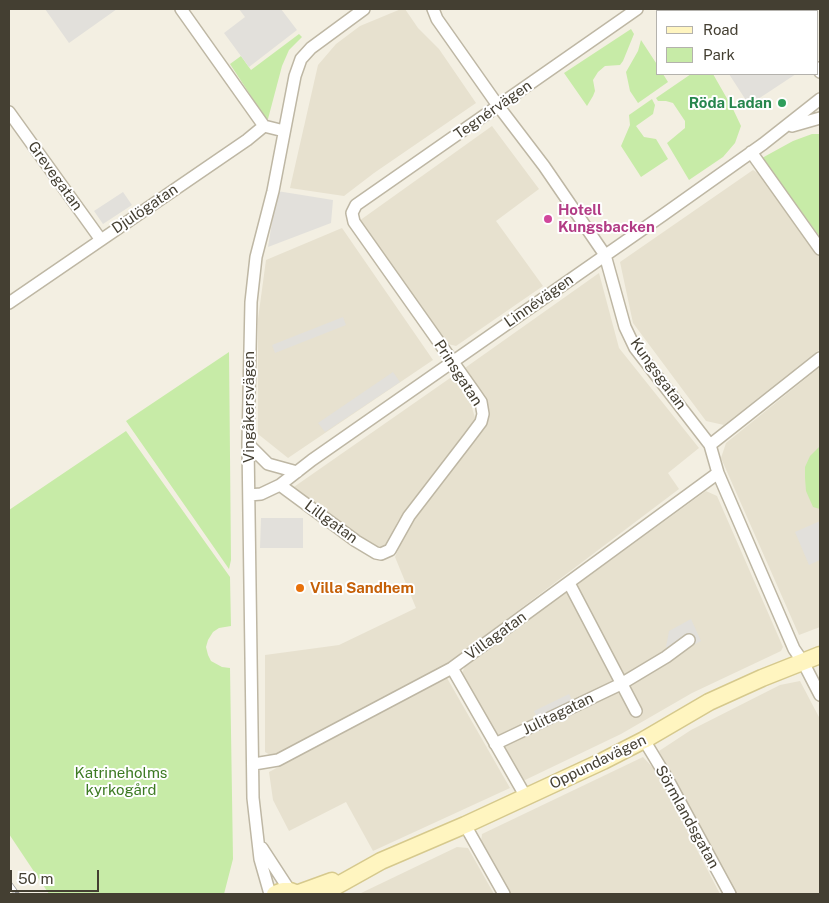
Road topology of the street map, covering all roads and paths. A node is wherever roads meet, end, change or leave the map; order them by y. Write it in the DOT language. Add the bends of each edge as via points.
graph roads {
  1 [pos="181,9"];
  2 [pos="364,9"];
  3 [pos="425,9"];
  4 [pos="638,9"];
  5 [pos="435,14"];
  6 [pos="820,99"];
  7 [pos="499,107"];
  8 [pos="9,112"];
  9 [pos="820,118"];
  10 [pos="264,126"];
  11 [pos="781,130"];
  12 [pos="284,131"];
  13 [pos="752,152"];
  14 [pos="352,213"];
  15 [pos="101,240"];
  16 [pos="820,249"];
  17 [pos="605,255"];
  18 [pos="9,303"];
  19 [pos="820,358"];
  20 [pos="452,362"];
  21 [pos="248,444"];
  22 [pos="710,445"];
  23 [pos="297,472"];
  24 [pos="718,473"];
  25 [pos="280,485"];
  26 [pos="249,495"];
  27 [pos="383,553"];
  28 [pos="569,583"];
  29 [pos="690,640"];
  30 [pos="820,655"];
  31 [pos="803,662"];
  32 [pos="452,668"];
  33 [pos="621,684"];
  34 [pos="820,695"];
  35 [pos="636,711"];
  36 [pos="644,740"];
  37 [pos="496,744"];
  38 [pos="254,764"];
  39 [pos="526,797"];
  40 [pos="466,825"];
  41 [pos="258,842"];
  42 [pos="373,865"];
  43 [pos="290,893"];
  44 [pos="270,894"];
  45 [pos="322,894"];
  46 [pos="504,894"];
  47 [pos="730,894"];
  1 -- 10 [label="street"];
  2 -- 12 [label="street, Vingåkersvägen" via="301,59"];
  3 -- 5 [label="street, Kungsgatan"];
  4 -- 7 [label="street, Tegnérvägen"];
  5 -- 7 [label="street, Kungsgatan"];
  6 -- 11 [label="street, Linnévägen"];
  7 -- 14 [label="street, Tegnérvägen" via="356,205"];
  7 -- 17 [label="street, Kungsgatan"];
  8 -- 15 [label="street, Grevegatan"];
  9 -- 11 [label="street, Linnévägen"];
  10 -- 12 [label="street"];
  10 -- 15 [label="street, Djulögatan"];
  11 -- 13 [label="street, Linnévägen"];
  12 -- 21 [label="street, Vingåkersvägen" via="253,282"];
  13 -- 16 [label="street"];
  13 -- 17 [label="street, Linnévägen"];
  14 -- 20 [label="street, Prinsgatan" via="354,222"];
  15 -- 18 [label="street, Djulögatan"];
  17 -- 20 [label="street, Linnévägen"];
  17 -- 22 [label="street, Kungsgatan" via="625,327 635,348"];
  19 -- 22 [label="street"];
  20 -- 23 [label="street, Linnévägen"];
  20 -- 27 [label="street, Prinsgatan" via="480,402 484,414 409,516 390,550"];
  21 -- 23 [label="street" via="268,464"];
  21 -- 26 [label="street, Vingåkersvägen"];
  22 -- 24 [label="street, Kungsgatan"];
  23 -- 25 [label="street, Linnévägen"];
  24 -- 28 [label="street, Villagatan"];
  24 -- 31 [label="street, Kungsgatan" via="794,649"];
  25 -- 26 [label="street, Linnévägen" via="261,494"];
  25 -- 27 [label="street, Lillgatan" via="356,541 376,553"];
  26 -- 38 [label="street, Vingåkersvägen"];
  28 -- 32 [label="street, Villagatan"];
  28 -- 33 [label="street"];
  29 -- 33 [label="street, Julitagatan"];
  30 -- 31 [label="main road, Oppundavägen"];
  31 -- 34 [label="street, Kungsgatan"];
  31 -- 36 [label="main road, Oppundavägen" via="709,702"];
  32 -- 37 [label="street"];
  32 -- 38 [label="street, Villagatan" via="278,760"];
  33 -- 35 [label="street"];
  33 -- 37 [label="street, Julitagatan"];
  36 -- 39 [label="main road, Oppundavägen"];
  36 -- 47 [label="street, Sörmlandsgatan"];
  37 -- 39 [label="street"];
  38 -- 41 [label="street, Vingåkersvägen" via="253,798"];
  39 -- 40 [label="main road, Oppundavägen"];
  40 -- 42 [label="main road, Oppundavägen"];
  40 -- 46 [label="street"];
  41 -- 43 [label="street, Vingåkersvägen"];
  41 -- 44 [label="street, Vingåkersvägen"];
  42 -- 43 [label="main road, Oppundavägen" via="304,892"];
  42 -- 45 [label="main road, Oppundavägen"];
}
